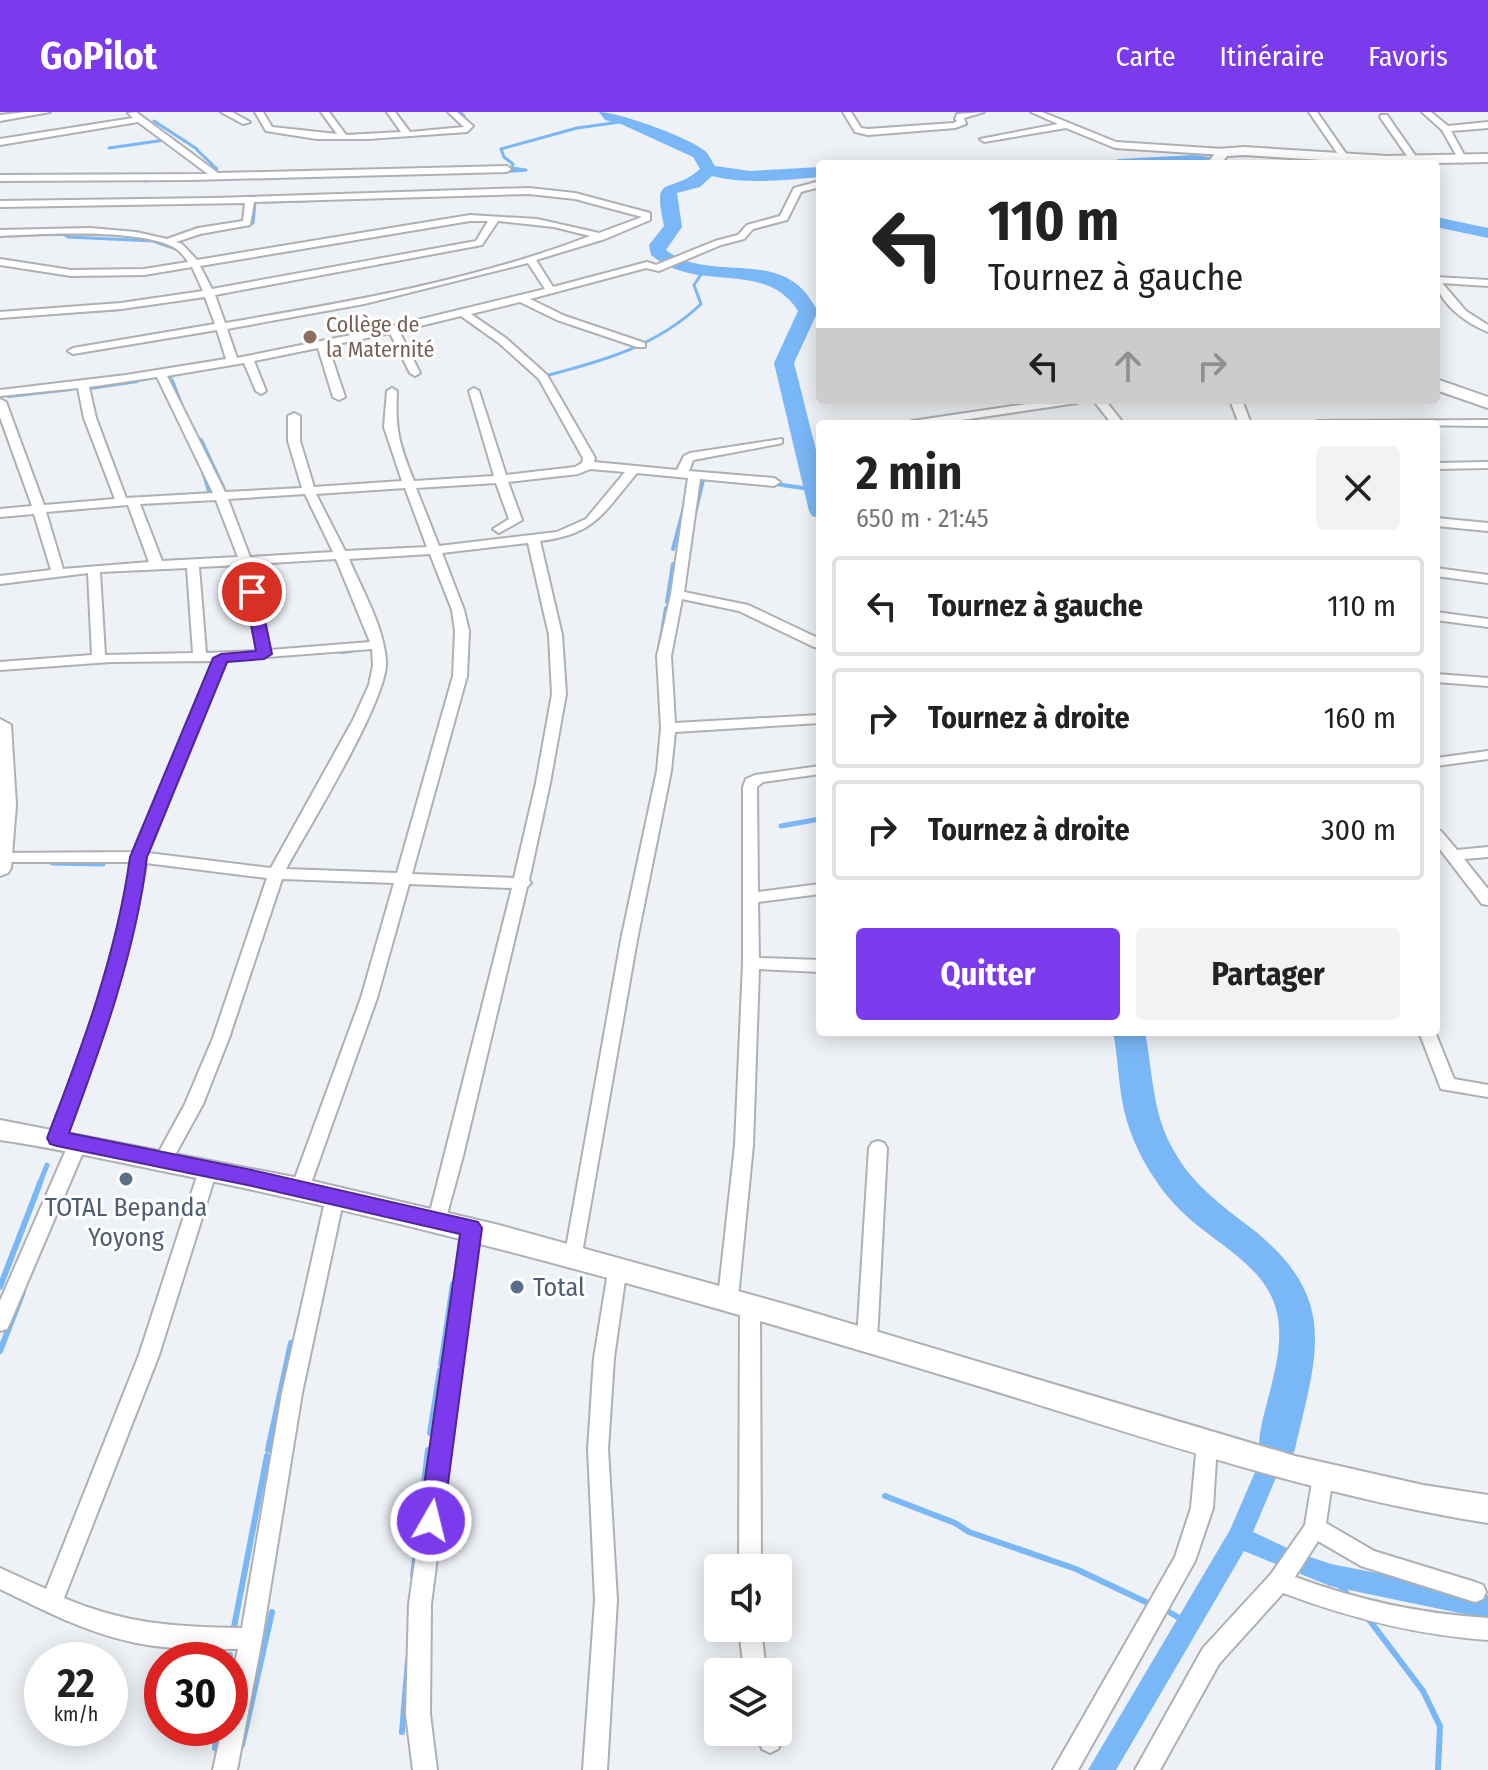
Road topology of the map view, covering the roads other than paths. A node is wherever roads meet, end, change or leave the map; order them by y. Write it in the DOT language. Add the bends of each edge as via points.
graph roads {
  1 [pos="46,112"];
  2 [pos="131,112"];
  3 [pos="225,112"];
  4 [pos="259,112"];
  5 [pos="325,112"];
  6 [pos="391,112"];
  7 [pos="452,112"];
  8 [pos="847,112"];
  9 [pos="980,112"];
  10 [pos="1035,112"];
  11 [pos="1313,112"];
  12 [pos="1426,112"];
  13 [pos="1384,117"];
  14 [pos="0,118"];
  15 [pos="140,119"];
  16 [pos="246,122"];
  17 [pos="1488,125"];
  18 [pos="1064,126"];
  19 [pos="1446,129"];
  20 [pos="407,134"];
  21 [pos="343,136"];
  22 [pos="984,139"];
  23 [pos="0,142"];
  24 [pos="1223,152"];
  25 [pos="1345,158"];
  26 [pos="1488,158"];
  27 [pos="1217,160"];
  28 [pos="1392,160"];
  29 [pos="1414,160"];
  30 [pos="1440,160"];
  31 [pos="1463,160"];
  32 [pos="507,169"];
  33 [pos="215,175"];
  34 [pos="0,178"];
  35 [pos="816,185"];
  36 [pos="422,194"];
  37 [pos="250,200"];
  38 [pos="0,204"];
  39 [pos="495,218"];
  40 [pos="436,223"];
  41 [pos="0,233"];
  42 [pos="602,237"];
  43 [pos="168,242"];
  44 [pos="531,260"];
  45 [pos="0,262"];
  46 [pos="194,265"];
  47 [pos="1440,281"];
  48 [pos="1488,283"];
  49 [pos="1440,286"];
  50 [pos="551,291"];
  51 [pos="208,293"];
  52 [pos="521,299"];
  53 [pos="463,313"];
  54 [pos="0,315"];
  55 [pos="219,326"];
  56 [pos="393,329"];
  57 [pos="1488,329"];
  58 [pos="322,343"];
  59 [pos="641,345"];
  60 [pos="73,351"];
  61 [pos="247,357"];
  62 [pos="232,360"];
  63 [pos="415,373"];
  64 [pos="161,374"];
  65 [pos="1440,385"];
  66 [pos="83,386"];
  67 [pos="261,391"];
  68 [pos="392,391"];
  69 [pos="474,391"];
  70 [pos="0,393"];
  71 [pos="339,397"];
  72 [pos="0,402"];
  73 [pos="1488,403"];
  74 [pos="1050,404"];
  75 [pos="1102,404"];
  76 [pos="294,416"];
  77 [pos="940,420"];
  78 [pos="1115,420"];
  79 [pos="1440,423"];
  80 [pos="1488,423"];
  81 [pos="778,441"];
  82 [pos="588,465"];
  83 [pos="1488,465"];
  84 [pos="1440,466"];
  85 [pos="633,470"];
  86 [pos="688,476"];
  87 [pos="501,479"];
  88 [pos="774,482"];
  89 [pos="410,485"];
  90 [pos="309,491"];
  91 [pos="221,497"];
  92 [pos="127,502"];
  93 [pos="39,509"];
  94 [pos="0,513"];
  95 [pos="1440,522"];
  96 [pos="1488,527"];
  97 [pos="499,529"];
  98 [pos="533,539"];
  99 [pos="434,550"];
  100 [pos="341,555"];
  101 [pos="246,561"];
  102 [pos="193,564"];
  103 [pos="157,566"];
  104 [pos="94,569"];
  105 [pos="58,573"];
  106 [pos="1440,573"];
  107 [pos="1488,579"];
  108 [pos="0,580"];
  109 [pos="677,594"];
  110 [pos="1440,617"];
  111 [pos="1488,623"];
  112 [pos="816,643"];
  113 [pos="378,645"];
  114 [pos="264,654"];
  115 [pos="200,656"];
  116 [pos="99,658"];
  117 [pos="221,658"];
  118 [pos="0,666"];
  119 [pos="1440,678"];
  120 [pos="1488,682"];
  121 [pos="816,719"];
  122 [pos="668,728"];
  123 [pos="0,731"];
  124 [pos="1488,755"];
  125 [pos="1440,761"];
  126 [pos="816,771"];
  127 [pos="1440,839"];
  128 [pos="1488,852"];
  129 [pos="1453,855"];
  130 [pos="139,857"];
  131 [pos="1,863"];
  132 [pos="276,874"];
  133 [pos="404,878"];
  134 [pos="523,883"];
  135 [pos="816,890"];
  136 [pos="749,898"];
  137 [pos="1488,900"];
  138 [pos="751,963"];
  139 [pos="816,966"];
  140 [pos="1429,1036"];
  141 [pos="1488,1091"];
  142 [pos="0,1130"];
  143 [pos="68,1140"];
  144 [pos="878,1148"];
  145 [pos="163,1161"];
  146 [pos="208,1170"];
  147 [pos="300,1189"];
  148 [pos="335,1197"];
  149 [pos="437,1220"];
  150 [pos="471,1228"];
  151 [pos="574,1254"];
  152 [pos="618,1266"];
  153 [pos="739,1301"];
  154 [pos="0,1323"];
  155 [pos="867,1340"];
  156 [pos="1218,1446"];
  157 [pos="1315,1474"];
  158 [pos="1488,1509"];
  159 [pos="1315,1528"];
  160 [pos="749,1554"];
  161 [pos="0,1578"];
  162 [pos="1279,1581"];
  163 [pos="1475,1592"];
  164 [pos="51,1604"];
  165 [pos="1488,1629"];
  166 [pos="251,1639"];
  167 [pos="225,1770"];
  168 [pos="425,1770"];
  169 [pos="595,1770"];
  170 [pos="1065,1770"];
  171 [pos="1147,1770"];
  1 -- 14 [label="street"];
  2 -- 15 [label="street"];
  3 -- 16 [label="street"];
  4 -- 21 [label="street" via="271,130"];
  5 -- 21 [label="street"];
  6 -- 20 [label="street"];
  7 -- 20 [label="street" via="469,128"];
  8 -- 9 [label="street" via="858,130 868,132 955,125 963,122 960,116"];
  10 -- 18 [label="street"];
  11 -- 25 [label="street"];
  12 -- 19 [label="street"];
  13 -- 29 [label="street"];
  15 -- 23 [label="street"];
  15 -- 33 [label="street"];
  17 -- 19 [label="street"];
  18 -- 22 [label="street"];
  18 -- 24 [label="street" via="1115,145"];
  19 -- 31 [label="street"];
  20 -- 21 [label="street"];
  24 -- 25 [label="main road"];
  24 -- 27 [label="main road"];
  25 -- 28 [label="main road"];
  26 -- 31 [label="main road"];
  30 -- 31 [label="main road"];
  32 -- 33 [label="street"];
  33 -- 34 [label="street"];
  35 -- 50 [label="street" via="797,190 784,218 750,227 741,237 656,269 647,265"];
  36 -- 37 [label="street"];
  36 -- 40 [label="street"];
  36 -- 42 [label="street" via="545,192 648,216"];
  37 -- 38 [label="street"];
  37 -- 43 [label="street" via="247,223"];
  39 -- 40 [label="street"];
  39 -- 42 [label="street"];
  39 -- 51 [label="street" via="479,243"];
  40 -- 46 [label="street"];
  41 -- 43 [label="street" via="86,232"];
  42 -- 44 [label="street"];
  43 -- 46 [label="street" via="185,251"];
  44 -- 50 [label="street"];
  44 -- 55 [label="street"];
  45 -- 46 [label="street" via="112,274"];
  46 -- 51 [label="street"];
  47 -- 48 [label="street"];
  49 -- 57 [label="street" via="1462,313"];
  50 -- 52 [label="street"];
  51 -- 54 [label="street" via="92,310"];
  51 -- 55 [label="street"];
  52 -- 53 [label="street"];
  52 -- 59 [label="street"];
  53 -- 56 [label="street"];
  53 -- 82 [label="street" via="543,377 589,458"];
  55 -- 60 [label="street"];
  55 -- 62 [label="street"];
  56 -- 58 [label="street"];
  56 -- 63 [label="street"];
  58 -- 61 [label="street"];
  58 -- 71 [label="street"];
  61 -- 62 [label="street"];
  61 -- 67 [label="street"];
  62 -- 64 [label="street"];
  64 -- 66 [label="street"];
  64 -- 91 [label="street"];
  65 -- 73 [label="main road"];
  66 -- 70 [label="street"];
  66 -- 92 [label="street" via="90,418"];
  68 -- 89 [label="street" via="391,436"];
  69 -- 87 [label="street"];
  72 -- 93 [label="street"];
  74 -- 77 [label="street"];
  75 -- 78 [label="street"];
  76 -- 90 [label="street" via="294,441"];
  79 -- 80 [label="street"];
  81 -- 86 [label="street" via="690,456"];
  82 -- 85 [label="street"];
  82 -- 87 [label="street"];
  83 -- 84 [label="street"];
  85 -- 86 [label="street"];
  85 -- 98 [label="street" via="590,522 572,532"];
  86 -- 88 [label="street"];
  86 -- 109 [label="street"];
  87 -- 89 [label="street"];
  87 -- 97 [label="street" via="516,520"];
  89 -- 90 [label="street"];
  89 -- 99 [label="street"];
  90 -- 91 [label="street"];
  90 -- 100 [label="street"];
  91 -- 92 [label="street"];
  91 -- 101 [label="street"];
  92 -- 93 [label="street"];
  92 -- 103 [label="street"];
  93 -- 94 [label="street"];
  93 -- 105 [label="street"];
  95 -- 96 [label="street"];
  98 -- 99 [label="street"];
  98 -- 134 [label="street" via="553,614 560,671"];
  99 -- 100 [label="street"];
  99 -- 133 [label="street" via="458,610 460,676"];
  100 -- 101 [label="street"];
  100 -- 113 [label="street"];
  101 -- 102 [label="street"];
  101 -- 114 [label="street"];
  102 -- 103 [label="street"];
  102 -- 115 [label="street"];
  103 -- 104 [label="street"];
  104 -- 105 [label="street"];
  104 -- 116 [label="street"];
  105 -- 108 [label="street"];
  106 -- 107 [label="street"];
  109 -- 112 [label="street" via="743,608"];
  109 -- 122 [label="street" via="664,656"];
  110 -- 111 [label="street"];
  113 -- 114 [label="street"];
  113 -- 132 [label="street" via="376,685"];
  114 -- 117 [label="street"];
  115 -- 116 [label="street"];
  115 -- 117 [label="street"];
  116 -- 118 [label="street"];
  117 -- 130 [label="street"];
  119 -- 120 [label="street"];
  121 -- 122 [label="street"];
  122 -- 151 [label="street"];
  123 -- 131 [label="main road" via="5,805"];
  124 -- 125 [label="street"];
  126 -- 136 [label="street" via="751,782"];
  127 -- 129 [label="street"];
  128 -- 129 [label="street"];
  129 -- 137 [label="street"];
  130 -- 131 [label="street"];
  130 -- 132 [label="street"];
  130 -- 143 [label="street"];
  132 -- 133 [label="street"];
  132 -- 145 [label="street" via="221,1038"];
  133 -- 134 [label="street"];
  133 -- 147 [label="street" via="369,998"];
  134 -- 149 [label="street"];
  135 -- 136 [label="street"];
  136 -- 138 [label="street"];
  138 -- 139 [label="street"];
  138 -- 153 [label="street"];
  140 -- 141 [label="street" via="1447,1084"];
  142 -- 143 [label="main road"];
  143 -- 145 [label="main road"];
  143 -- 154 [label="street"];
  144 -- 155 [label="street"];
  145 -- 146 [label="main road"];
  146 -- 147 [label="main road"];
  146 -- 164 [label="street" via="149,1355"];
  147 -- 148 [label="main road"];
  148 -- 149 [label="main road"];
  148 -- 166 [label="street" via="292,1393"];
  149 -- 150 [label="main road"];
  150 -- 151 [label="main road"];
  150 -- 168 [label="street" via="420,1604 418,1714"];
  151 -- 152 [label="main road"];
  152 -- 153 [label="main road"];
  152 -- 169 [label="street" via="598,1449 606,1600"];
  153 -- 155 [label="main road"];
  153 -- 160 [label="street"];
  155 -- 156 [label="main road"];
  156 -- 157 [label="main road"];
  156 -- 170 [label="street" via="1184,1561"];
  157 -- 158 [label="main road"];
  157 -- 159 [label="street"];
  159 -- 162 [label="street"];
  159 -- 163 [label="street" via="1369,1559"];
  161 -- 164 [label="street"];
  162 -- 165 [label="street" via="1397,1619"];
  162 -- 171 [label="street" via="1211,1656"];
  164 -- 166 [label="street" via="152,1635"];
  166 -- 167 [label="street"];
}
